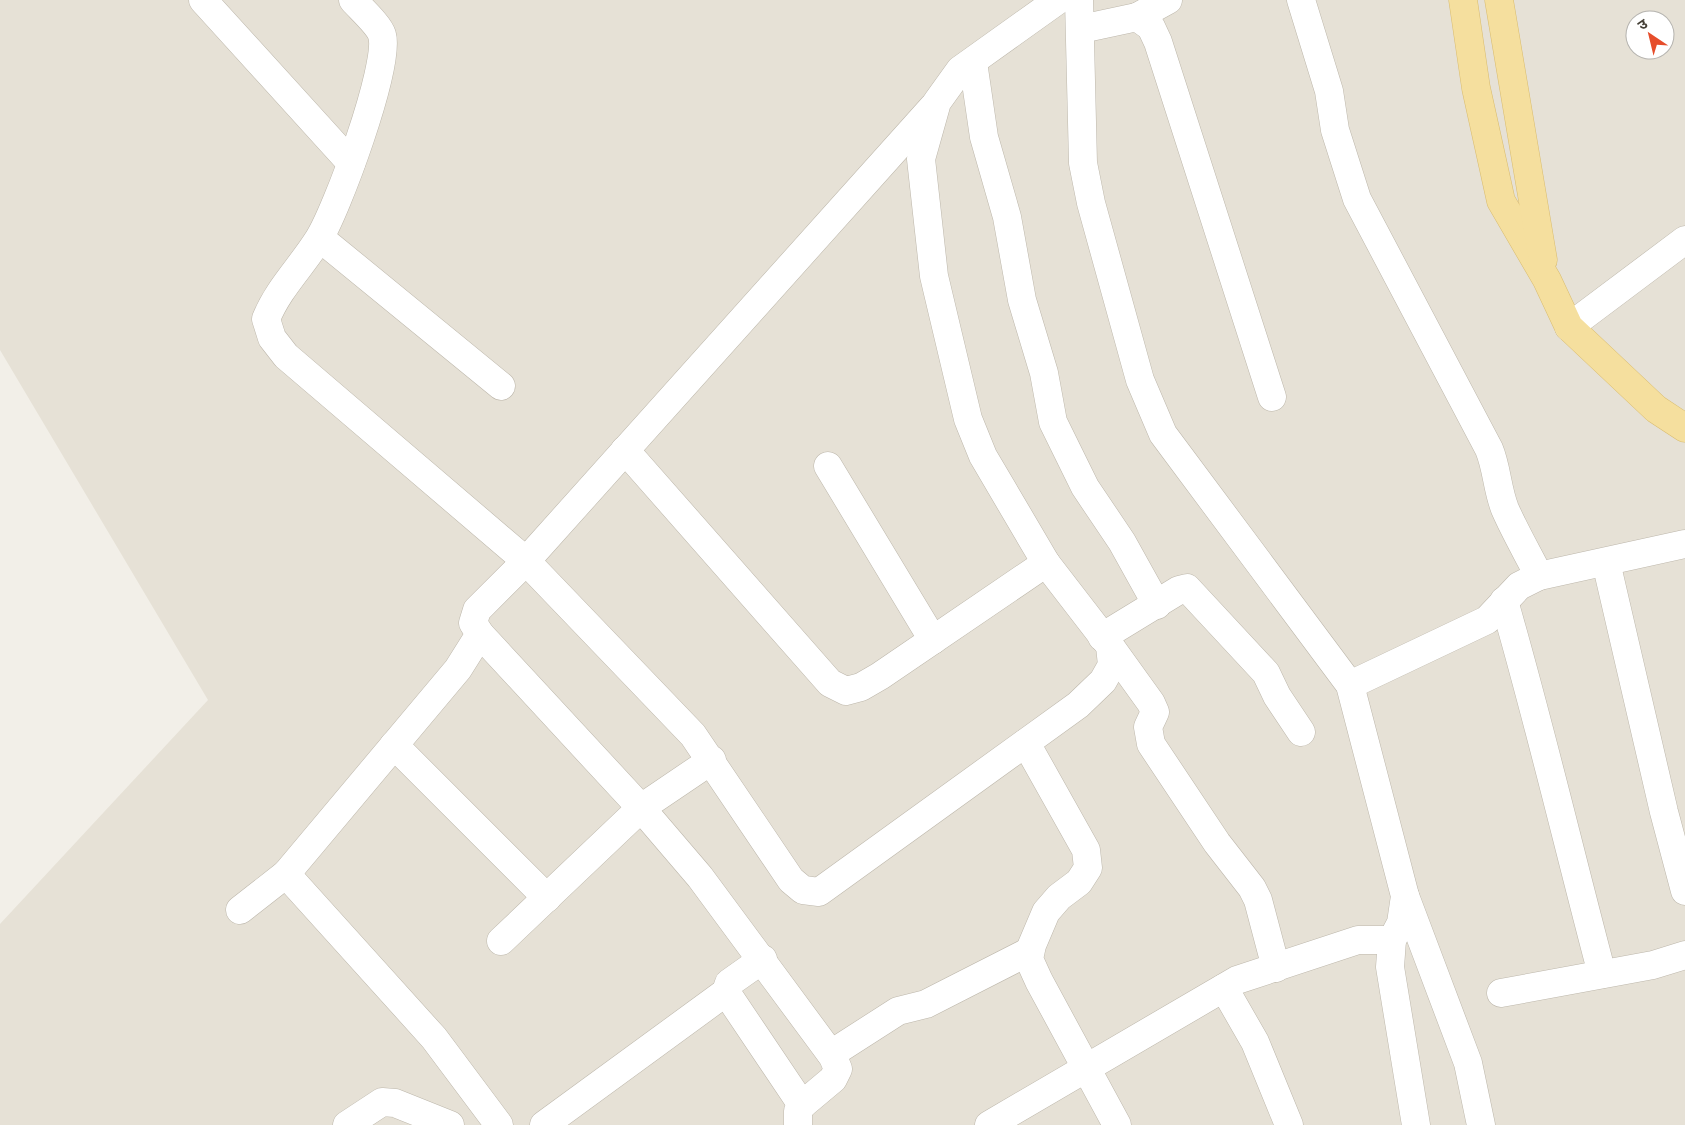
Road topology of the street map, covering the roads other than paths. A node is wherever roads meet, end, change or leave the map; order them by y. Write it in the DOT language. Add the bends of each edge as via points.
graph roads {
  1 [pos="203,0"];
  2 [pos="353,0"];
  3 [pos="1058,0"];
  4 [pos="1079,0"];
  5 [pos="1168,0"];
  6 [pos="1301,0"];
  7 [pos="1463,0"];
  8 [pos="1499,0"];
  9 [pos="1137,17"];
  10 [pos="1080,29"];
  11 [pos="973,62"];
  12 [pos="937,102"];
  13 [pos="351,163"];
  14 [pos="320,238"];
  15 [pos="1685,240"];
  16 [pos="1547,280"];
  17 [pos="1569,327"];
  18 [pos="501,386"];
  19 [pos="1272,397"];
  20 [pos="1685,428"];
  21 [pos="625,450"];
  22 [pos="828,466"];
  23 [pos="1685,544"];
  24 [pos="526,561"];
  25 [pos="1606,562"];
  26 [pos="1046,563"];
  27 [pos="1540,576"];
  28 [pos="1504,601"];
  29 [pos="1156,605"];
  30 [pos="480,634"];
  31 [pos="933,640"];
  32 [pos="1106,642"];
  33 [pos="1350,685"];
  34 [pos="1301,732"];
  35 [pos="1026,743"];
  36 [pos="394,745"];
  37 [pos="712,760"];
  38 [pos="641,808"];
  39 [pos="286,874"];
  40 [pos="1685,891"];
  41 [pos="1405,896"];
  42 [pos="547,898"];
  43 [pos="240,910"];
  44 [pos="1392,940"];
  45 [pos="501,941"];
  46 [pos="1030,951"];
  47 [pos="1685,956"];
  48 [pos="763,959"];
  49 [pos="1276,968"];
  50 [pos="1602,974"];
  51 [pos="1224,988"];
  52 [pos="726,992"];
  53 [pos="1501,993"];
  54 [pos="831,1054"];
  55 [pos="1085,1068"];
  56 [pos="800,1115"];
  57 [pos="347,1125"];
  58 [pos="450,1125"];
  59 [pos="499,1125"];
  60 [pos="544,1125"];
  61 [pos="989,1125"];
  62 [pos="1117,1125"];
  63 [pos="1289,1125"];
  64 [pos="1416,1125"];
  65 [pos="1481,1125"];
  1 -- 13 [label="street"];
  2 -- 13 [label="street" via="382,34 384,53"];
  3 -- 11 [label="street"];
  4 -- 10 [label="street"];
  5 -- 9 [label="street"];
  6 -- 27 [label="street" via="1357,199 1489,449 1506,509"];
  7 -- 16 [label="main road" via="1476,88 1501,201"];
  8 -- 16 [label="main road"];
  9 -- 10 [label="street"];
  9 -- 19 [label="street" via="1151,27 1158,42"];
  10 -- 33 [label="street" via="1083,163 1090,203 1150,405 1163,434"];
  11 -- 12 [label="street" via="960,70"];
  11 -- 29 [label="street" via="984,137 1007,217 1022,300 1044,373 1053,422 1085,487 1122,542"];
  12 -- 21 [label="street"];
  12 -- 26 [label="street" via="921,159 934,276 968,419 983,456"];
  13 -- 14 [label="street"];
  14 -- 18 [label="street"];
  14 -- 24 [label="street" via="274,300 266,319 272,338 286,356"];
  15 -- 17 [label="street"];
  16 -- 17 [label="main road"];
  17 -- 20 [label="main road" via="1656,409"];
  21 -- 24 [label="street"];
  21 -- 31 [label="street" via="830,683 846,691 861,687"];
  22 -- 31 [label="street"];
  23 -- 25 [label="street"];
  24 -- 30 [label="street" via="477,610 473,623"];
  24 -- 37 [label="street" via="693,735"];
  25 -- 27 [label="street"];
  25 -- 40 [label="street"];
  26 -- 31 [label="street"];
  26 -- 32 [label="street"];
  27 -- 28 [label="street" via="1519,586"];
  28 -- 33 [label="street" via="1487,620"];
  28 -- 50 [label="street" via="1533,701"];
  29 -- 32 [label="street"];
  29 -- 34 [label="street" via="1179,590 1187,588 1193,592 1266,673"];
  30 -- 36 [label="street" via="458,669"];
  30 -- 38 [label="street"];
  32 -- 35 [label="street" via="1112,665 1103,681 1078,705"];
  32 -- 49 [label="street" via="1155,712 1148,727 1151,744 1222,850 1252,888"];
  33 -- 41 [label="street"];
  35 -- 37 [label="street" via="818,892 804,890 791,880"];
  35 -- 46 [label="street" via="1086,850 1088,868 1046,912"];
  36 -- 39 [label="street"];
  36 -- 42 [label="street"];
  37 -- 38 [label="street"];
  38 -- 42 [label="street"];
  38 -- 48 [label="street" via="700,877"];
  39 -- 43 [label="street"];
  39 -- 59 [label="street" via="434,1038"];
  41 -- 44 [label="street" via="1401,923"];
  41 -- 65 [label="street" via="1468,1063"];
  42 -- 45 [label="street"];
  44 -- 49 [label="street" via="1358,940"];
  44 -- 64 [label="street" via="1390,967"];
  46 -- 54 [label="street" via="926,1004 898,1011"];
  46 -- 55 [label="street" via="1039,980"];
  47 -- 50 [label="street"];
  48 -- 52 [label="street" via="729,983"];
  48 -- 54 [label="street"];
  49 -- 51 [label="street" via="1237,980"];
  50 -- 53 [label="street"];
  51 -- 55 [label="street"];
  51 -- 63 [label="street" via="1255,1042"];
  52 -- 56 [label="street"];
  52 -- 60 [label="street"];
  54 -- 56 [label="street" via="838,1069 833,1080"];
  55 -- 61 [label="street"];
  55 -- 62 [label="street"];
  57 -- 58 [label="street" via="382,1102 395,1103"];
}
